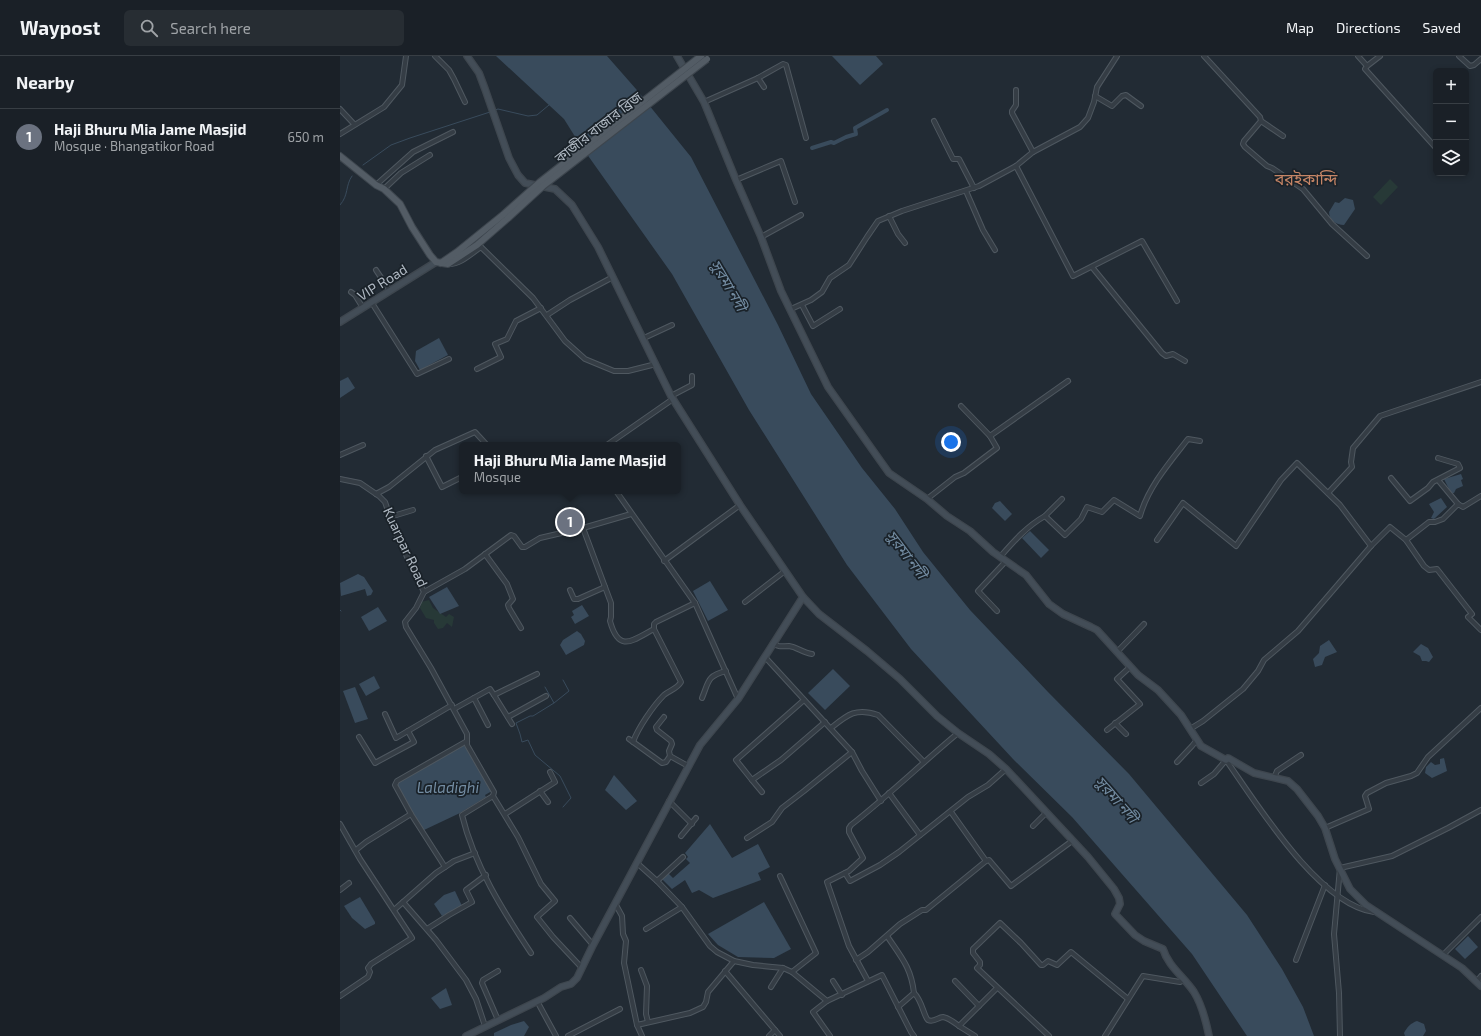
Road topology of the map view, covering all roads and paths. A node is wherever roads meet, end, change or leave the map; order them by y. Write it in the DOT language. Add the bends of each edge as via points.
graph roads {
  1 [pos="406,56"];
  2 [pos="435,56"];
  3 [pos="467,56"];
  4 [pos="678,56"];
  5 [pos="1118,56"];
  6 [pos="1204,56"];
  7 [pos="1358,56"];
  8 [pos="1380,56"];
  9 [pos="1459,56"];
  10 [pos="706,57"];
  11 [pos="1481,60"];
  12 [pos="1367,66"];
  13 [pos="758,78"];
  14 [pos="764,86"];
  15 [pos="1016,90"];
  16 [pos="1095,96"];
  17 [pos="465,102"];
  18 [pos="704,102"];
  19 [pos="1141,106"];
  20 [pos="340,109"];
  21 [pos="1260,121"];
  22 [pos="934,122"];
  23 [pos="354,124"];
  24 [pos="453,132"];
  25 [pos="340,134"];
  26 [pos="1283,136"];
  27 [pos="806,138"];
  28 [pos="1433,145"];
  29 [pos="1033,152"];
  30 [pos="430,155"];
  31 [pos="340,156"];
  32 [pos="1016,166"];
  33 [pos="736,180"];
  34 [pos="376,185"];
  35 [pos="974,188"];
  36 [pos="384,189"];
  37 [pos="966,191"];
  38 [pos="795,202"];
  39 [pos="801,215"];
  40 [pos="890,216"];
  41 [pos="761,238"];
  42 [pos="905,243"];
  43 [pos="995,250"];
  44 [pos="1367,256"];
  45 [pos="442,263"];
  46 [pos="1092,268"];
  47 [pos="376,270"];
  48 [pos="613,277"];
  49 [pos="390,291"];
  50 [pos="351,292"];
  51 [pos="1177,301"];
  52 [pos="372,303"];
  53 [pos="802,305"];
  54 [pos="364,308"];
  55 [pos="541,308"];
  56 [pos="791,309"];
  57 [pos="840,309"];
  58 [pos="547,315"];
  59 [pos="340,322"];
  60 [pos="672,325"];
  61 [pos="644,338"];
  62 [pos="449,359"];
  63 [pos="1185,361"];
  64 [pos="656,364"];
  65 [pos="477,369"];
  66 [pos="692,376"];
  67 [pos="1068,381"];
  68 [pos="1481,382"];
  69 [pos="672,398"];
  70 [pos="961,406"];
  71 [pos="990,436"];
  72 [pos="1200,441"];
  73 [pos="484,442"];
  74 [pos="611,442"];
  75 [pos="363,445"];
  76 [pos="340,455"];
  77 [pos="426,456"];
  78 [pos="1438,458"];
  79 [pos="459,478"];
  80 [pos="1391,478"];
  81 [pos="340,479"];
  82 [pos="1438,480"];
  83 [pos="1328,493"];
  84 [pos="376,494"];
  85 [pos="618,494"];
  86 [pos="1481,496"];
  87 [pos="927,499"];
  88 [pos="1062,499"];
  89 [pos="1458,504"];
  90 [pos="740,505"];
  91 [pos="413,510"];
  92 [pos="632,514"];
  93 [pos="1045,516"];
  94 [pos="390,517"];
  95 [pos="584,528"];
  96 [pos="1157,540"];
  97 [pos="1406,540"];
  98 [pos="1370,546"];
  99 [pos="485,554"];
  100 [pos="1000,557"];
  101 [pos="664,561"];
  102 [pos="1006,561"];
  103 [pos="785,571"];
  104 [pos="605,586"];
  105 [pos="570,590"];
  106 [pos="424,592"];
  107 [pos="803,597"];
  108 [pos="745,602"];
  109 [pos="695,603"];
  110 [pos="997,611"];
  111 [pos="1144,624"];
  112 [pos="521,628"];
  113 [pos="654,629"];
  114 [pos="1481,630"];
  115 [pos="773,643"];
  116 [pos="1117,652"];
  117 [pos="812,654"];
  118 [pos="765,657"];
  119 [pos="1130,667"];
  120 [pos="726,671"];
  121 [pos="537,674"];
  122 [pos="494,695"];
  123 [pos="546,696"];
  124 [pos="474,698"];
  125 [pos="702,698"];
  126 [pos="738,699"];
  127 [pos="804,700"];
  128 [pos="453,707"];
  129 [pos="1481,708"];
  130 [pos="385,714"];
  131 [pos="508,717"];
  132 [pos="664,717"];
  133 [pos="825,722"];
  134 [pos="1116,723"];
  135 [pos="512,724"];
  136 [pos="488,725"];
  137 [pos="831,728"];
  138 [pos="1190,729"];
  139 [pos="1107,730"];
  140 [pos="408,731"];
  141 [pos="958,733"];
  142 [pos="1126,734"];
  143 [pos="359,737"];
  144 [pos="628,739"];
  145 [pos="467,741"];
  146 [pos="1196,741"];
  147 [pos="633,742"];
  148 [pos="852,752"];
  149 [pos="1301,755"];
  150 [pos="670,756"];
  151 [pos="1226,760"];
  152 [pos="924,762"];
  153 [pos="1176,762"];
  154 [pos="688,766"];
  155 [pos="1006,769"];
  156 [pos="550,772"];
  157 [pos="1274,778"];
  158 [pos="752,780"];
  159 [pos="1201,783"];
  160 [pos="540,791"];
  161 [pos="762,792"];
  162 [pos="889,793"];
  163 [pos="493,796"];
  164 [pos="670,801"];
  165 [pos="881,801"];
  166 [pos="548,802"];
  167 [pos="1481,810"];
  168 [pos="951,812"];
  169 [pos="1047,812"];
  170 [pos="411,814"];
  171 [pos="505,814"];
  172 [pos="696,818"];
  173 [pos="692,824"];
  174 [pos="1033,826"];
  175 [pos="341,827"];
  176 [pos="1325,828"];
  177 [pos="920,835"];
  178 [pos="681,836"];
  179 [pos="747,838"];
  180 [pos="1072,841"];
  181 [pos="356,850"];
  182 [pos="475,854"];
  183 [pos="683,857"];
  184 [pos="986,861"];
  185 [pos="637,863"];
  186 [pos="445,867"];
  187 [pos="1340,868"];
  188 [pos="845,873"];
  189 [pos="486,875"];
  190 [pos="780,876"];
  191 [pos="657,881"];
  192 [pos="349,883"];
  193 [pos="1325,885"];
  194 [pos="340,890"];
  195 [pos="1337,895"];
  196 [pos="403,902"];
  197 [pos="616,905"];
  198 [pos="682,907"];
  199 [pos="394,910"];
  200 [pos="1375,912"];
  201 [pos="1481,917"];
  202 [pos="570,918"];
  203 [pos="646,928"];
  204 [pos="427,929"];
  205 [pos="887,936"];
  206 [pos="593,945"];
  207 [pos="532,953"];
  208 [pos="1443,956"];
  209 [pos="856,960"];
  210 [pos="1296,960"];
  211 [pos="734,961"];
  212 [pos="582,968"];
  213 [pos="783,968"];
  214 [pos="641,970"];
  215 [pos="498,971"];
  216 [pos="725,971"];
  217 [pos="792,972"];
  218 [pos="1184,980"];
  219 [pos="833,981"];
  220 [pos="868,981"];
  221 [pos="955,981"];
  222 [pos="1480,982"];
  223 [pos="771,987"];
  224 [pos="997,988"];
  225 [pos="914,993"];
  226 [pos="842,995"];
  227 [pos="340,996"];
  228 [pos="1128,999"];
  229 [pos="537,1001"];
  230 [pos="827,1002"];
  231 [pos="979,1006"];
  232 [pos="898,1007"];
  233 [pos="620,1009"];
  234 [pos="498,1020"];
  235 [pos="648,1022"];
  236 [pos="637,1025"];
  237 [pos="485,1026"];
  238 [pos="960,1026"];
  239 [pos="775,1030"];
  240 [pos="466,1036"];
  241 [pos="556,1036"];
  242 [pos="568,1036"];
  243 [pos="642,1036"];
  244 [pos="768,1036"];
  245 [pos="780,1036"];
  246 [pos="830,1036"];
  247 [pos="914,1036"];
  248 [pos="975,1036"];
  249 [pos="1049,1036"];
  250 [pos="1105,1036"];
  251 [pos="1209,1036"];
  252 [pos="1340,1036"];
  1 -- 23 [label="street" via="400,88 384,107"];
  2 -- 17 [label="street" via="452,75"];
  3 -- 48 [label="street" via="479,73 509,158 518,176 525,183 555,189 563,195 598,247"];
  4 -- 18 [label="street"];
  5 -- 16 [label="street" via="1097,87"];
  6 -- 21 [label="street" via="1260,117"];
  7 -- 12 [label="street"];
  8 -- 12 [label="street"];
  9 -- 11 [label="street" via="1470,66"];
  10 -- 45 [label="main road, কাজীর বাজার ব্রিজ, bridge" via="506,216 477,245"];
  12 -- 28 [label="street" via="1365,69"];
  13 -- 14 [label="street"];
  13 -- 18 [label="street"];
  13 -- 27 [label="street" via="783,64 786,65"];
  15 -- 29 [label="street" via="1016,105 1012,113"];
  16 -- 19 [label="street" via="1112,106 1126,95"];
  16 -- 29 [label="street" via="1088,118 1080,127"];
  18 -- 33 [label="street"];
  20 -- 23 [label="street"];
  21 -- 26 [label="street"];
  21 -- 44 [label="street" via="1244,141 1245,147 1266,166 1303,189 1332,224"];
  22 -- 35 [label="street" via="954,159 959,159"];
  23 -- 25 [label="street"];
  24 -- 34 [label="street" via="413,152"];
  29 -- 32 [label="street"];
  30 -- 36 [label="street" via="401,173"];
  31 -- 34 [label="main road"];
  32 -- 35 [label="street"];
  32 -- 46 [label="street" via="1072,275"];
  33 -- 38 [label="street" via="781,161"];
  33 -- 41 [label="street"];
  34 -- 36 [label="main road"];
  35 -- 37 [label="street"];
  36 -- 45 [label="main road" via="400,204 430,255"];
  37 -- 40 [label="street"];
  37 -- 43 [label="street"];
  39 -- 41 [label="street"];
  40 -- 42 [label="street"];
  40 -- 53 [label="street" via="875,225 849,265 830,278 822,292"];
  41 -- 56 [label="street" via="781,291"];
  45 -- 49 [label="street, VIP Road"];
  45 -- 55 [label="street" via="453,265 482,247"];
  46 -- 51 [label="street" via="1142,240"];
  46 -- 63 [label="street" via="1162,353 1166,356 1173,354"];
  47 -- 49 [label="street"];
  48 -- 58 [label="street"];
  48 -- 61 [label="street"];
  49 -- 52 [label="street, VIP Road"];
  50 -- 54 [label="street"];
  52 -- 54 [label="street, VIP Road"];
  52 -- 62 [label="street" via="417,374"];
  53 -- 56 [label="street"];
  53 -- 57 [label="street" via="813,326"];
  54 -- 59 [label="street, VIP Road"];
  55 -- 58 [label="street"];
  55 -- 65 [label="street" via="516,321 507,339 495,344 501,357"];
  56 -- 87 [label="street" via="828,387 879,459 889,472"];
  58 -- 64 [label="street" via="565,341 585,359 614,371 628,371"];
  60 -- 61 [label="street"];
  61 -- 64 [label="street"];
  64 -- 69 [label="street"];
  66 -- 69 [label="street" via="692,385"];
  67 -- 71 [label="street"];
  68 -- 83 [label="street" via="1380,416 1353,448 1352,467"];
  69 -- 74 [label="street"];
  69 -- 90 [label="street"];
  70 -- 71 [label="street"];
  71 -- 87 [label="street" via="997,448 955,476"];
  72 -- 93 [label="street" via="1188,440 1169,462 1144,502 1140,516 1114,500 1102,512 1087,507 1081,519 1065,534"];
  73 -- 77 [label="street" via="475,432"];
  75 -- 76 [label="street"];
  77 -- 79 [label="street" via="442,487"];
  77 -- 84 [label="street" via="389,487"];
  78 -- 82 [label="street" via="1458,464 1460,468"];
  80 -- 82 [label="street" via="1410,501"];
  81 -- 84 [label="street, Kuarpar Road" via="357,482"];
  82 -- 89 [label="street"];
  83 -- 96 [label="street" via="1297,463 1281,480 1236,546 1184,503"];
  83 -- 98 [label="street"];
  84 -- 94 [label="street, Kuarpar Road" via="385,502"];
  85 -- 92 [label="street"];
  86 -- 89 [label="street" via="1463,508"];
  87 -- 100 [label="street"];
  88 -- 93 [label="street"];
  89 -- 97 [label="street" via="1443,518 1428,522"];
  90 -- 101 [label="street"];
  90 -- 103 [label="street"];
  91 -- 94 [label="street"];
  92 -- 95 [label="street"];
  92 -- 101 [label="street"];
  93 -- 100 [label="street" via="1016,538"];
  94 -- 106 [label="street, Kuarpar Road"];
  95 -- 99 [label="street, Kuarpar Road" via="540,538 524,547 511,535"];
  95 -- 104 [label="street"];
  97 -- 98 [label="street" via="1390,527"];
  97 -- 114 [label="street" via="1424,566 1429,570 1437,569 1472,614 1468,617"];
  98 -- 138 [label="street" via="1298,631 1264,660 1258,672 1243,689"];
  99 -- 106 [label="street, Kuarpar Road"];
  99 -- 112 [label="street" via="507,584 513,599 508,605"];
  100 -- 102 [label="street"];
  101 -- 109 [label="street"];
  102 -- 110 [label="street" via="978,591"];
  102 -- 116 [label="street" via="1026,575 1049,604 1063,614 1097,630"];
  103 -- 107 [label="street"];
  103 -- 108 [label="street"];
  104 -- 105 [label="street" via="578,599 574,599"];
  104 -- 113 [label="street" via="611,603 611,626 616,636 622,641 630,642"];
  106 -- 128 [label="street" via="405,622 406,627"];
  107 -- 115 [label="street"];
  107 -- 141 [label="street" via="819,614 900,679"];
  109 -- 113 [label="street" via="656,622"];
  109 -- 120 [label="street"];
  111 -- 116 [label="street"];
  113 -- 147 [label="street" via="681,682 664,695 638,730"];
  115 -- 117 [label="street"];
  115 -- 118 [label="street"];
  116 -- 119 [label="street"];
  118 -- 126 [label="street"];
  118 -- 127 [label="street"];
  119 -- 134 [label="street" via="1117,679 1140,704"];
  119 -- 138 [label="street" via="1158,690"];
  120 -- 125 [label="street" via="710,677"];
  120 -- 126 [label="street"];
  121 -- 122 [label="street"];
  122 -- 124 [label="street" via="490,689"];
  122 -- 131 [label="street"];
  123 -- 131 [label="street"];
  124 -- 128 [label="street"];
  124 -- 136 [label="street"];
  126 -- 154 [label="street" via="700,745"];
  127 -- 133 [label="street"];
  127 -- 158 [label="street" via="736,760"];
  128 -- 140 [label="street"];
  128 -- 145 [label="street" via="467,734"];
  129 -- 176 [label="street" via="1428,757 1417,773 1386,783 1367,793 1365,796 1370,809"];
  130 -- 140 [label="street" via="396,738"];
  131 -- 135 [label="street"];
  132 -- 150 [label="street" via="656,727 671,741"];
  133 -- 137 [label="street"];
  133 -- 158 [label="street" via="781,760"];
  134 -- 139 [label="street"];
  134 -- 142 [label="street"];
  137 -- 148 [label="street"];
  137 -- 152 [label="street" via="847,715 870,712 878,715"];
  138 -- 146 [label="street"];
  140 -- 143 [label="street" via="414,742 375,763"];
  141 -- 152 [label="street"];
  141 -- 155 [label="street"];
  144 -- 147 [label="street"];
  145 -- 163 [label="street" via="466,745 494,792"];
  145 -- 170 [label="street" via="396,781 394,785"];
  146 -- 151 [label="street"];
  146 -- 153 [label="street"];
  147 -- 150 [label="street" via="662,763"];
  148 -- 165 [label="street"];
  148 -- 179 [label="street" via="782,808 772,822"];
  149 -- 157 [label="street" via="1277,771"];
  150 -- 154 [label="street"];
  151 -- 157 [label="street" via="1228,758 1254,773"];
  151 -- 159 [label="street" via="1214,774"];
  151 -- 193 [label="street" via="1288,846"];
  152 -- 162 [label="street"];
  154 -- 164 [label="street"];
  155 -- 168 [label="street"];
  155 -- 169 [label="street"];
  156 -- 160 [label="street" via="555,782"];
  157 -- 176 [label="street" via="1288,781"];
  158 -- 161 [label="street"];
  160 -- 166 [label="street"];
  160 -- 171 [label="street"];
  162 -- 165 [label="street"];
  162 -- 177 [label="street"];
  163 -- 171 [label="street"];
  163 -- 182 [label="street" via="462,815"];
  164 -- 173 [label="street"];
  164 -- 185 [label="street"];
  165 -- 188 [label="street" via="849,828 864,858"];
  167 -- 187 [label="street" via="1392,856"];
  168 -- 177 [label="street"];
  168 -- 184 [label="street"];
  169 -- 174 [label="street"];
  169 -- 180 [label="street"];
  170 -- 181 [label="street"];
  170 -- 186 [label="street"];
  171 -- 212 [label="street" via="541,884 555,901 537,917"];
  172 -- 173 [label="street"];
  173 -- 178 [label="street"];
  175 -- 181 [label="street"];
  176 -- 187 [label="street"];
  177 -- 188 [label="street" via="880,865 850,881"];
  180 -- 184 [label="street" via="1011,886 989,860"];
  180 -- 218 [label="street" via="1114,889 1120,904 1115,914 1135,935 1162,949 1166,959"];
  181 -- 199 [label="street"];
  182 -- 186 [label="street"];
  182 -- 189 [label="street"];
  183 -- 191 [label="street"];
  184 -- 205 [label="street" via="926,910 916,913"];
  185 -- 191 [label="street"];
  185 -- 197 [label="street"];
  186 -- 196 [label="street"];
  187 -- 195 [label="street"];
  187 -- 200 [label="street" via="1350,889"];
  188 -- 209 [label="street" via="827,882"];
  189 -- 204 [label="street" via="466,890 472,902"];
  189 -- 207 [label="street" via="500,905"];
  190 -- 217 [label="street" via="816,953"];
  191 -- 198 [label="street"];
  192 -- 194 [label="street"];
  193 -- 195 [label="street"];
  193 -- 210 [label="street"];
  195 -- 200 [label="street" via="1354,906"];
  195 -- 252 [label="street" via="1334,934"];
  196 -- 199 [label="street"];
  196 -- 204 [label="street"];
  197 -- 206 [label="street"];
  197 -- 236 [label="street" via="622,916 626,941 624,963"];
  198 -- 203 [label="street"];
  198 -- 211 [label="street" via="710,946"];
  199 -- 227 [label="street" via="412,938 371,964 368,968 368,977"];
  200 -- 208 [label="street"];
  201 -- 208 [label="street"];
  202 -- 206 [label="street"];
  204 -- 237 [label="street" via="466,980"];
  205 -- 209 [label="street"];
  205 -- 225 [label="street" via="912,977"];
  206 -- 212 [label="street"];
  208 -- 222 [label="street"];
  209 -- 220 [label="street"];
  211 -- 213 [label="street"];
  211 -- 216 [label="street"];
  212 -- 229 [label="street" via="571,984"];
  213 -- 217 [label="street"];
  213 -- 223 [label="street"];
  214 -- 235 [label="street" via="647,986"];
  215 -- 234 [label="street" via="482,983"];
  216 -- 235 [label="street" via="708,992 703,1007 690,1013"];
  216 -- 239 [label="street"];
  217 -- 230 [label="street"];
  218 -- 228 [label="street" via="1180,982 1144,975"];
  218 -- 251 [label="street" via="1201,1006"];
  219 -- 226 [label="street"];
  220 -- 226 [label="street"];
  220 -- 232 [label="street" via="882,975"];
  221 -- 231 [label="street"];
  224 -- 228 [label="street" via="977,968 980,962 972,951 1000,923 1040,965 1048,961 1057,966 1070,952"];
  224 -- 231 [label="street"];
  224 -- 249 [label="street"];
  225 -- 232 [label="street"];
  225 -- 238 [label="street" via="921,1001 928,1020 945,1017"];
  226 -- 230 [label="street"];
  228 -- 250 [label="street"];
  229 -- 234 [label="street"];
  229 -- 241 [label="street"];
  230 -- 246 [label="street" via="813,1012"];
  231 -- 238 [label="street"];
  232 -- 247 [label="street"];
  233 -- 242 [label="street"];
  234 -- 237 [label="street"];
  235 -- 236 [label="street"];
  236 -- 243 [label="street"];
  237 -- 240 [label="street"];
  238 -- 248 [label="street"];
  239 -- 244 [label="street"];
  239 -- 245 [label="street"];
}
